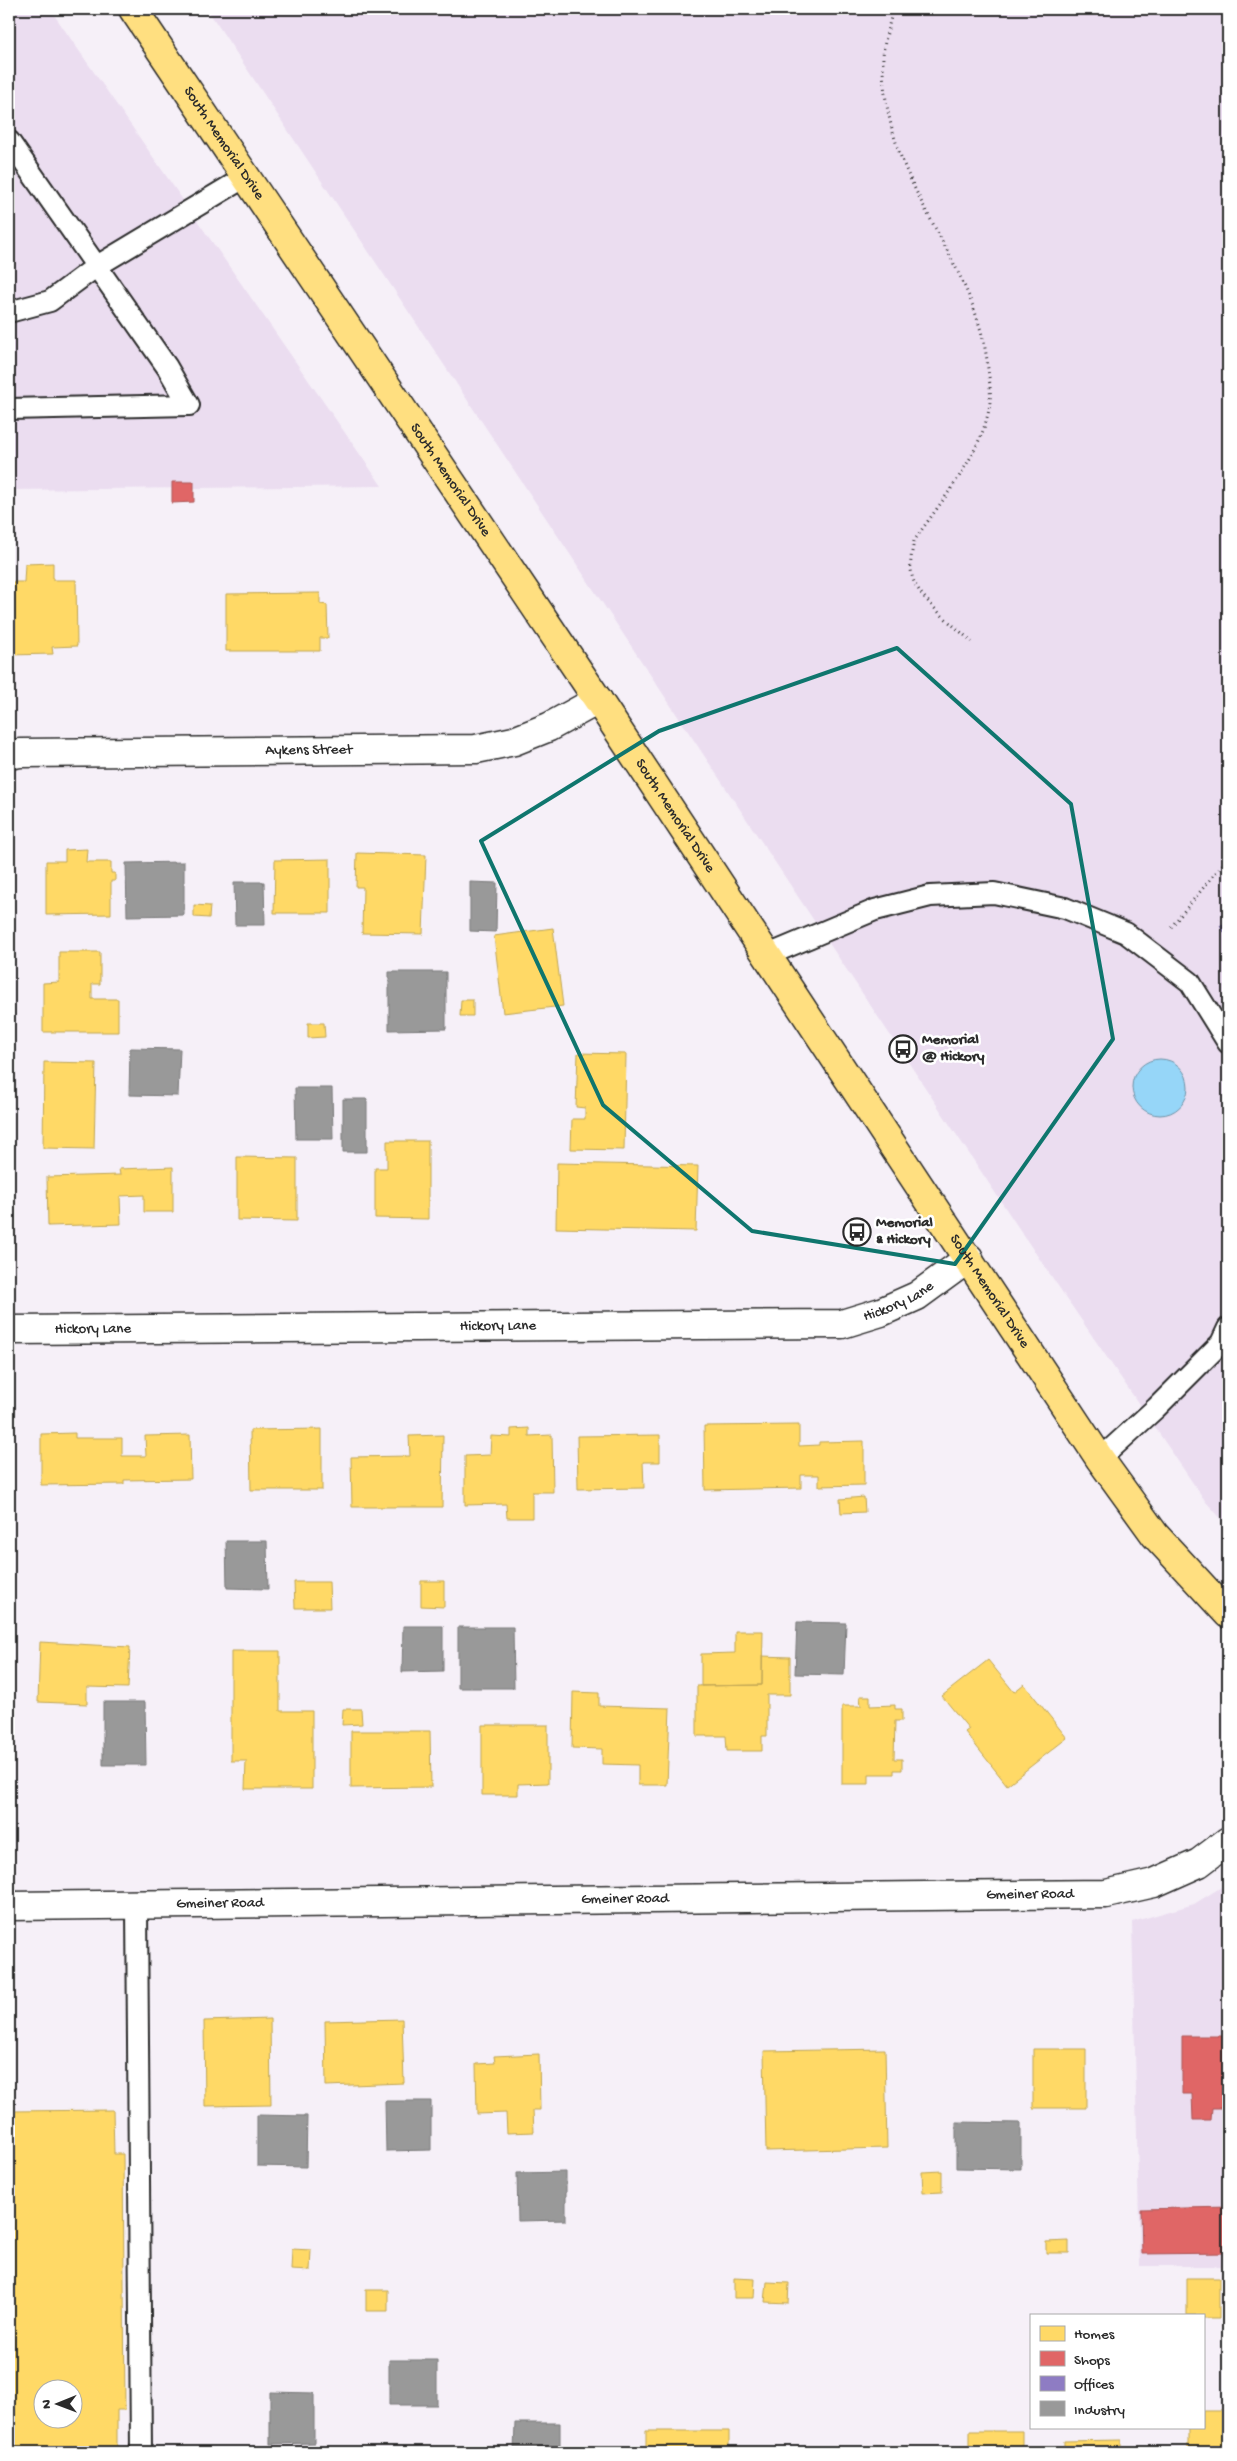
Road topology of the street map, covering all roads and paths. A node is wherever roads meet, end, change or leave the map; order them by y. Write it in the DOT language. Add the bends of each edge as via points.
graph roads {
  1 [pos="133,9"];
  2 [pos="893,9"];
  3 [pos="9,141"];
  4 [pos="247,176"];
  5 [pos="97,266"];
  6 [pos="9,312"];
  7 [pos="9,408"];
  8 [pos="972,642"];
  9 [pos="598,700"];
  10 [pos="9,755"];
  11 [pos="1228,858"];
  12 [pos="1178,934"];
  13 [pos="768,955"];
  14 [pos="1228,1043"];
  15 [pos="969,1258"];
  16 [pos="9,1330"];
  17 [pos="1226,1339"];
  18 [pos="1100,1459"];
  19 [pos="1228,1614"];
  20 [pos="1228,1841"];
  21 [pos="137,1905"];
  22 [pos="9,1906"];
  23 [pos="141,2452"];
  1 -- 4 [label="main road, South Memorial Drive"];
  2 -- 8 [label="path" via="882,63 892,126 905,167 945,243 981,324 990,386 989,412 979,442 914,540 912,577 920,592"];
  3 -- 5 [label="lane"];
  4 -- 5 [label="lane"];
  4 -- 9 [label="main road, South Memorial Drive"];
  5 -- 6 [label="lane" via="50,300"];
  5 -- 7 [label="lane" via="167,367 189,405"];
  9 -- 10 [label="street, Aykens Street" via="549,727 514,741 476,749"];
  9 -- 13 [label="main road, South Memorial Drive"];
  11 -- 12 [label="path" via="1171,927"];
  13 -- 14 [label="lane" via="875,910 930,896 994,893 1065,908 1126,933 1190,982"];
  13 -- 15 [label="main road, South Memorial Drive"];
  15 -- 16 [label="street, Hickory Lane" via="916,1296 881,1312 842,1324"];
  15 -- 18 [label="main road, South Memorial Drive"];
  17 -- 18 [label="lane"];
  18 -- 19 [label="main road, South Memorial Drive" via="1155,1535"];
  20 -- 21 [label="street, Gmeiner Road" via="1199,1863 1154,1883 1106,1894"];
  21 -- 22 [label="street, Gmeiner Road"];
  21 -- 23 [label="lane"];
}
